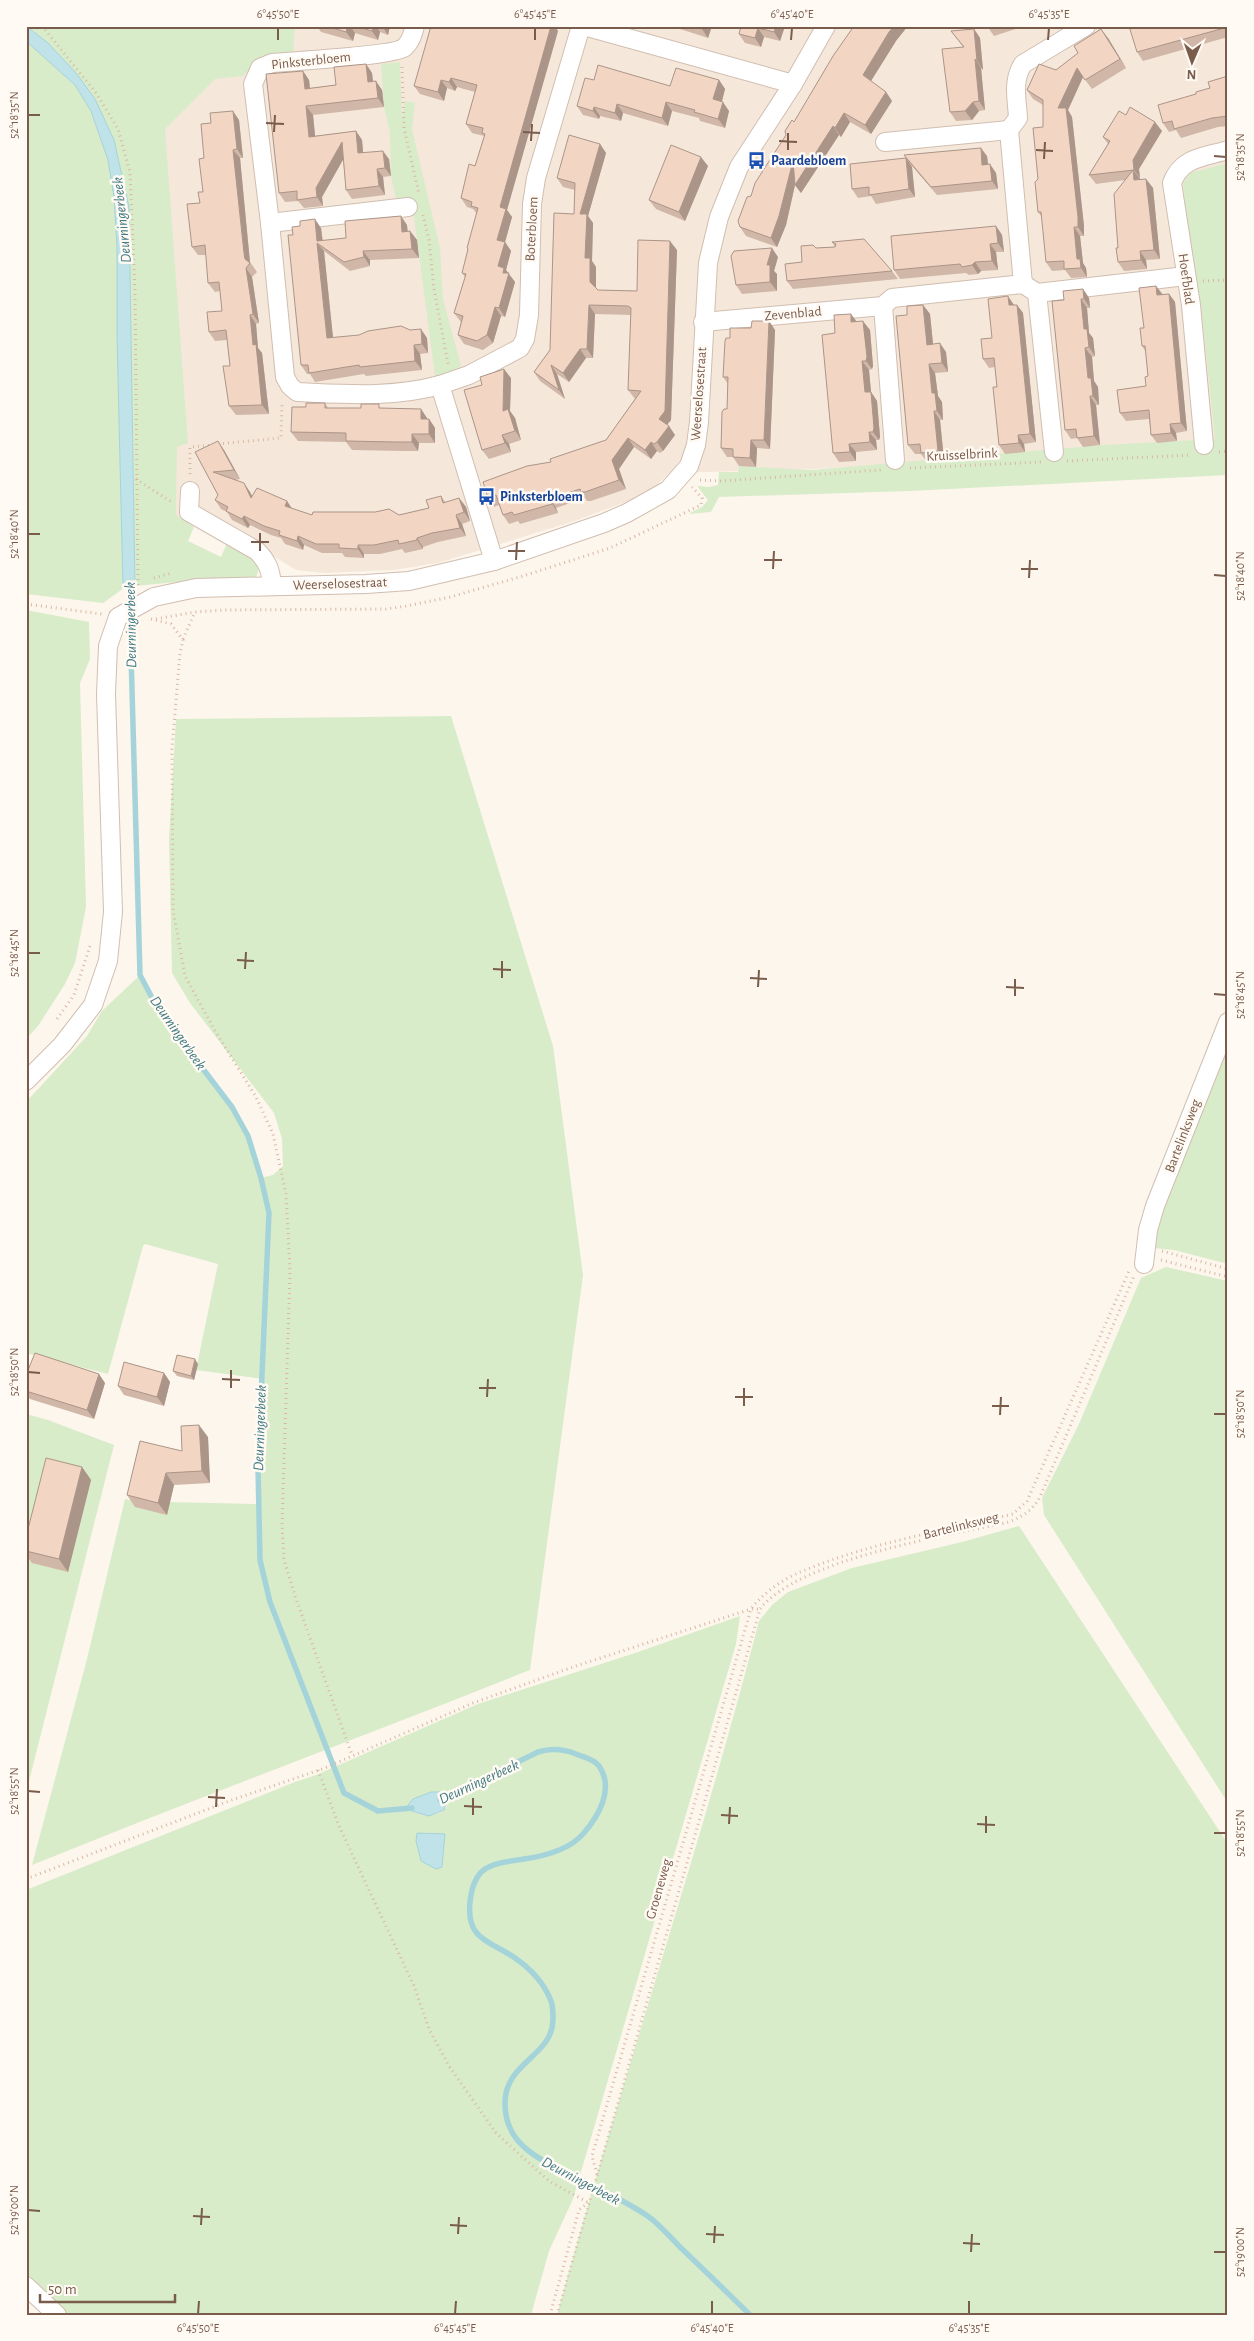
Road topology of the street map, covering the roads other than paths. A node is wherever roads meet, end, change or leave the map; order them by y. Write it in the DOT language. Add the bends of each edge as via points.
graph roads {
  1 [pos="415,26"];
  2 [pos="583,26"];
  3 [pos="826,26"];
  4 [pos="1086,26"];
  5 [pos="793,84"];
  6 [pos="1009,130"];
  7 [pos="885,142"];
  8 [pos="1228,150"];
  9 [pos="408,208"];
  10 [pos="270,223"];
  11 [pos="1186,279"];
  12 [pos="1030,288"];
  13 [pos="883,306"];
  14 [pos="703,322"];
  15 [pos="440,385"];
  16 [pos="1200,450"];
  17 [pos="1054,458"];
  18 [pos="896,466"];
  19 [pos="190,491"];
  20 [pos="494,560"];
  21 [pos="272,586"];
  22 [pos="1228,1022"];
  23 [pos="26,1081"];
  24 [pos="1145,1258"];
  25 [pos="26,2286"];
  26 [pos="57,2315"];
  1 -- 10 [label="street, Pinksterbloem" via="411,40 404,48 367,55 272,63 260,68 253,84"];
  2 -- 5 [label="street"];
  2 -- 15 [label="street, Boterbloem" via="536,178 525,339 520,348 469,375"];
  3 -- 5 [label="street, Weerselosestraat"];
  4 -- 6 [label="street" via="1023,64 1016,85 1018,118"];
  5 -- 14 [label="street, Weerselosestraat" via="730,187 708,263"];
  6 -- 7 [label="street"];
  6 -- 12 [label="street"];
  8 -- 11 [label="street, Hoefblad" via="1188,161 1176,172 1172,183"];
  9 -- 10 [label="street"];
  10 -- 15 [label="street, Pinksterbloem" via="285,377 290,386 297,392 368,395 416,392"];
  11 -- 12 [label="street, Zevenblad"];
  11 -- 16 [label="street, Hoefblad"];
  12 -- 13 [label="street, Zevenblad" via="892,298"];
  12 -- 17 [label="street"];
  13 -- 14 [label="street, Zevenblad"];
  13 -- 18 [label="street"];
  14 -- 20 [label="street, Weerselosestraat" via="700,422 689,466 681,477 668,490 627,513"];
  15 -- 20 [label="street"];
  19 -- 21 [label="street" via="189,512 257,551 271,571"];
  20 -- 21 [label="street, Weerselosestraat" via="409,581"];
  21 -- 23 [label="street, Weerselosestraat" via="196,588 170,592 129,606 108,646 106,694 113,912 108,961 93,1004 62,1045"];
  22 -- 24 [label="street, Bartelinksweg" via="1156,1206 1148,1230"];
  25 -- 26 [label="street"];
}
